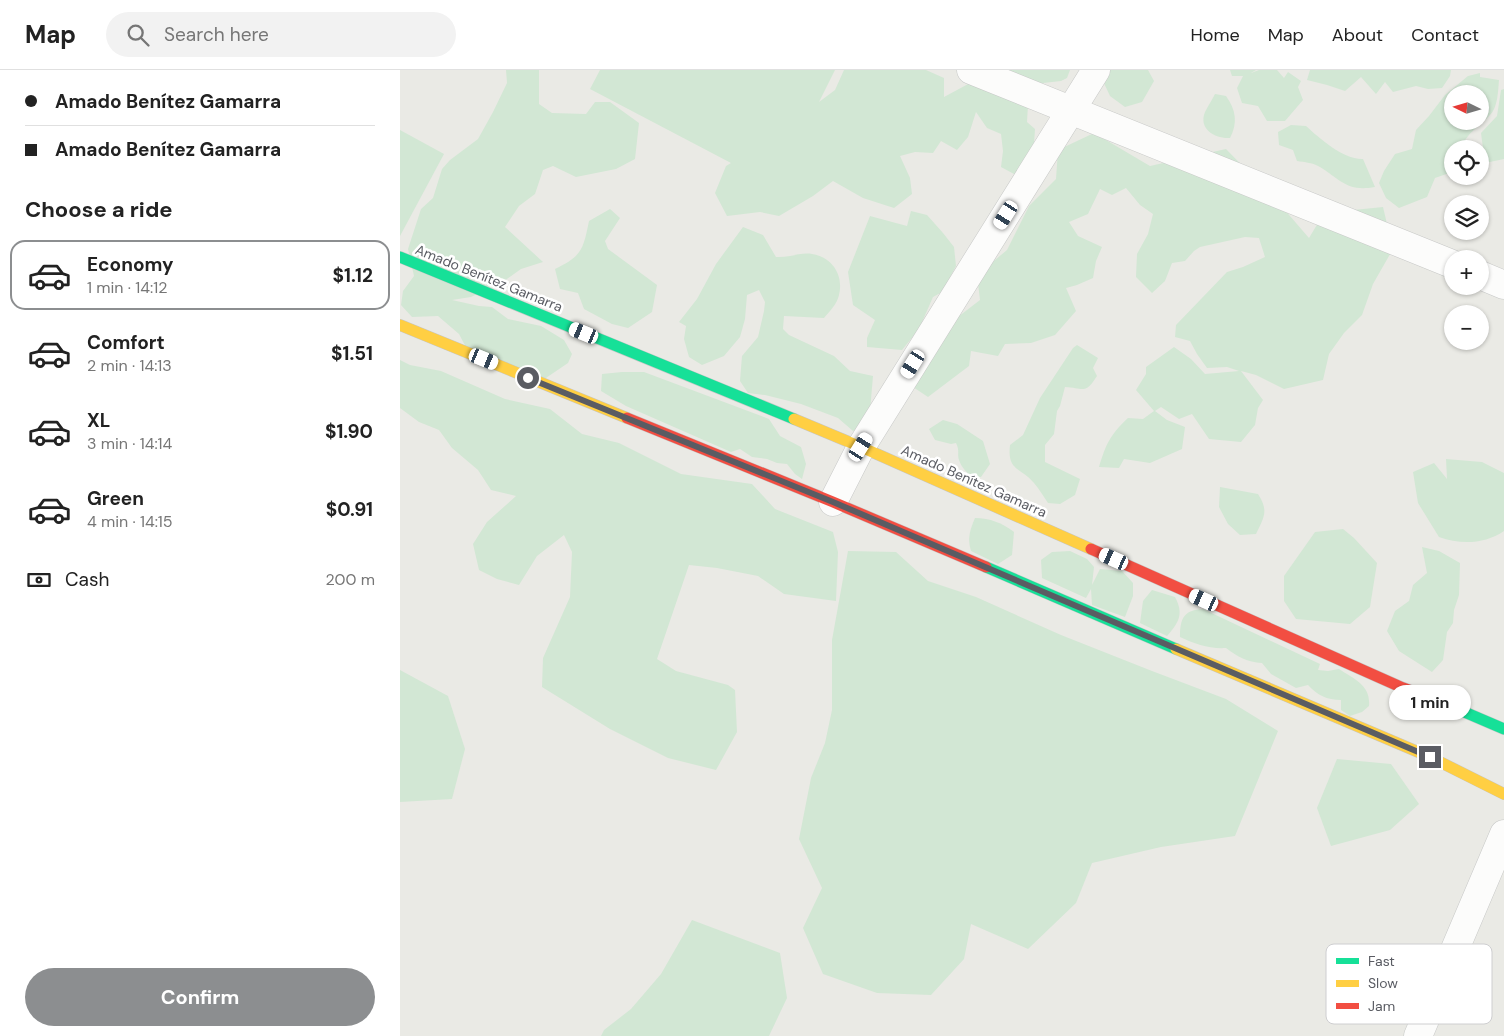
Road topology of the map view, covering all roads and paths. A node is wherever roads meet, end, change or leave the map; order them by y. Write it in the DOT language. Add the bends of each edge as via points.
graph roads {
  1 [pos="971,70"];
  2 [pos="1096,70"];
  3 [pos="1070,111"];
  4 [pos="400,257"];
  5 [pos="1444,261"];
  6 [pos="1489,279"];
  7 [pos="1504,285"];
  8 [pos="400,325"];
  9 [pos="861,447"];
  10 [pos="833,502"];
  11 [pos="1504,729"];
  12 [pos="1504,794"];
  13 [pos="1504,834"];
  14 [pos="1457,944"];
  15 [pos="1423,1024"];
  16 [pos="1418,1036"];
  1 -- 3 [label="street"];
  2 -- 3 [label="street"];
  3 -- 5 [label="street"];
  3 -- 9 [label="street"];
  4 -- 9 [label="main road, Amado Benítez Gamarra"];
  6 -- 7 [label="street"];
  8 -- 10 [label="main road"];
  9 -- 10 [label="street"];
  9 -- 11 [label="main road, Amado Benítez Gamarra" via="1403,688"];
  10 -- 12 [label="main road" via="1430,757"];
  13 -- 14 [label="street"];
  15 -- 16 [label="street"];
}
